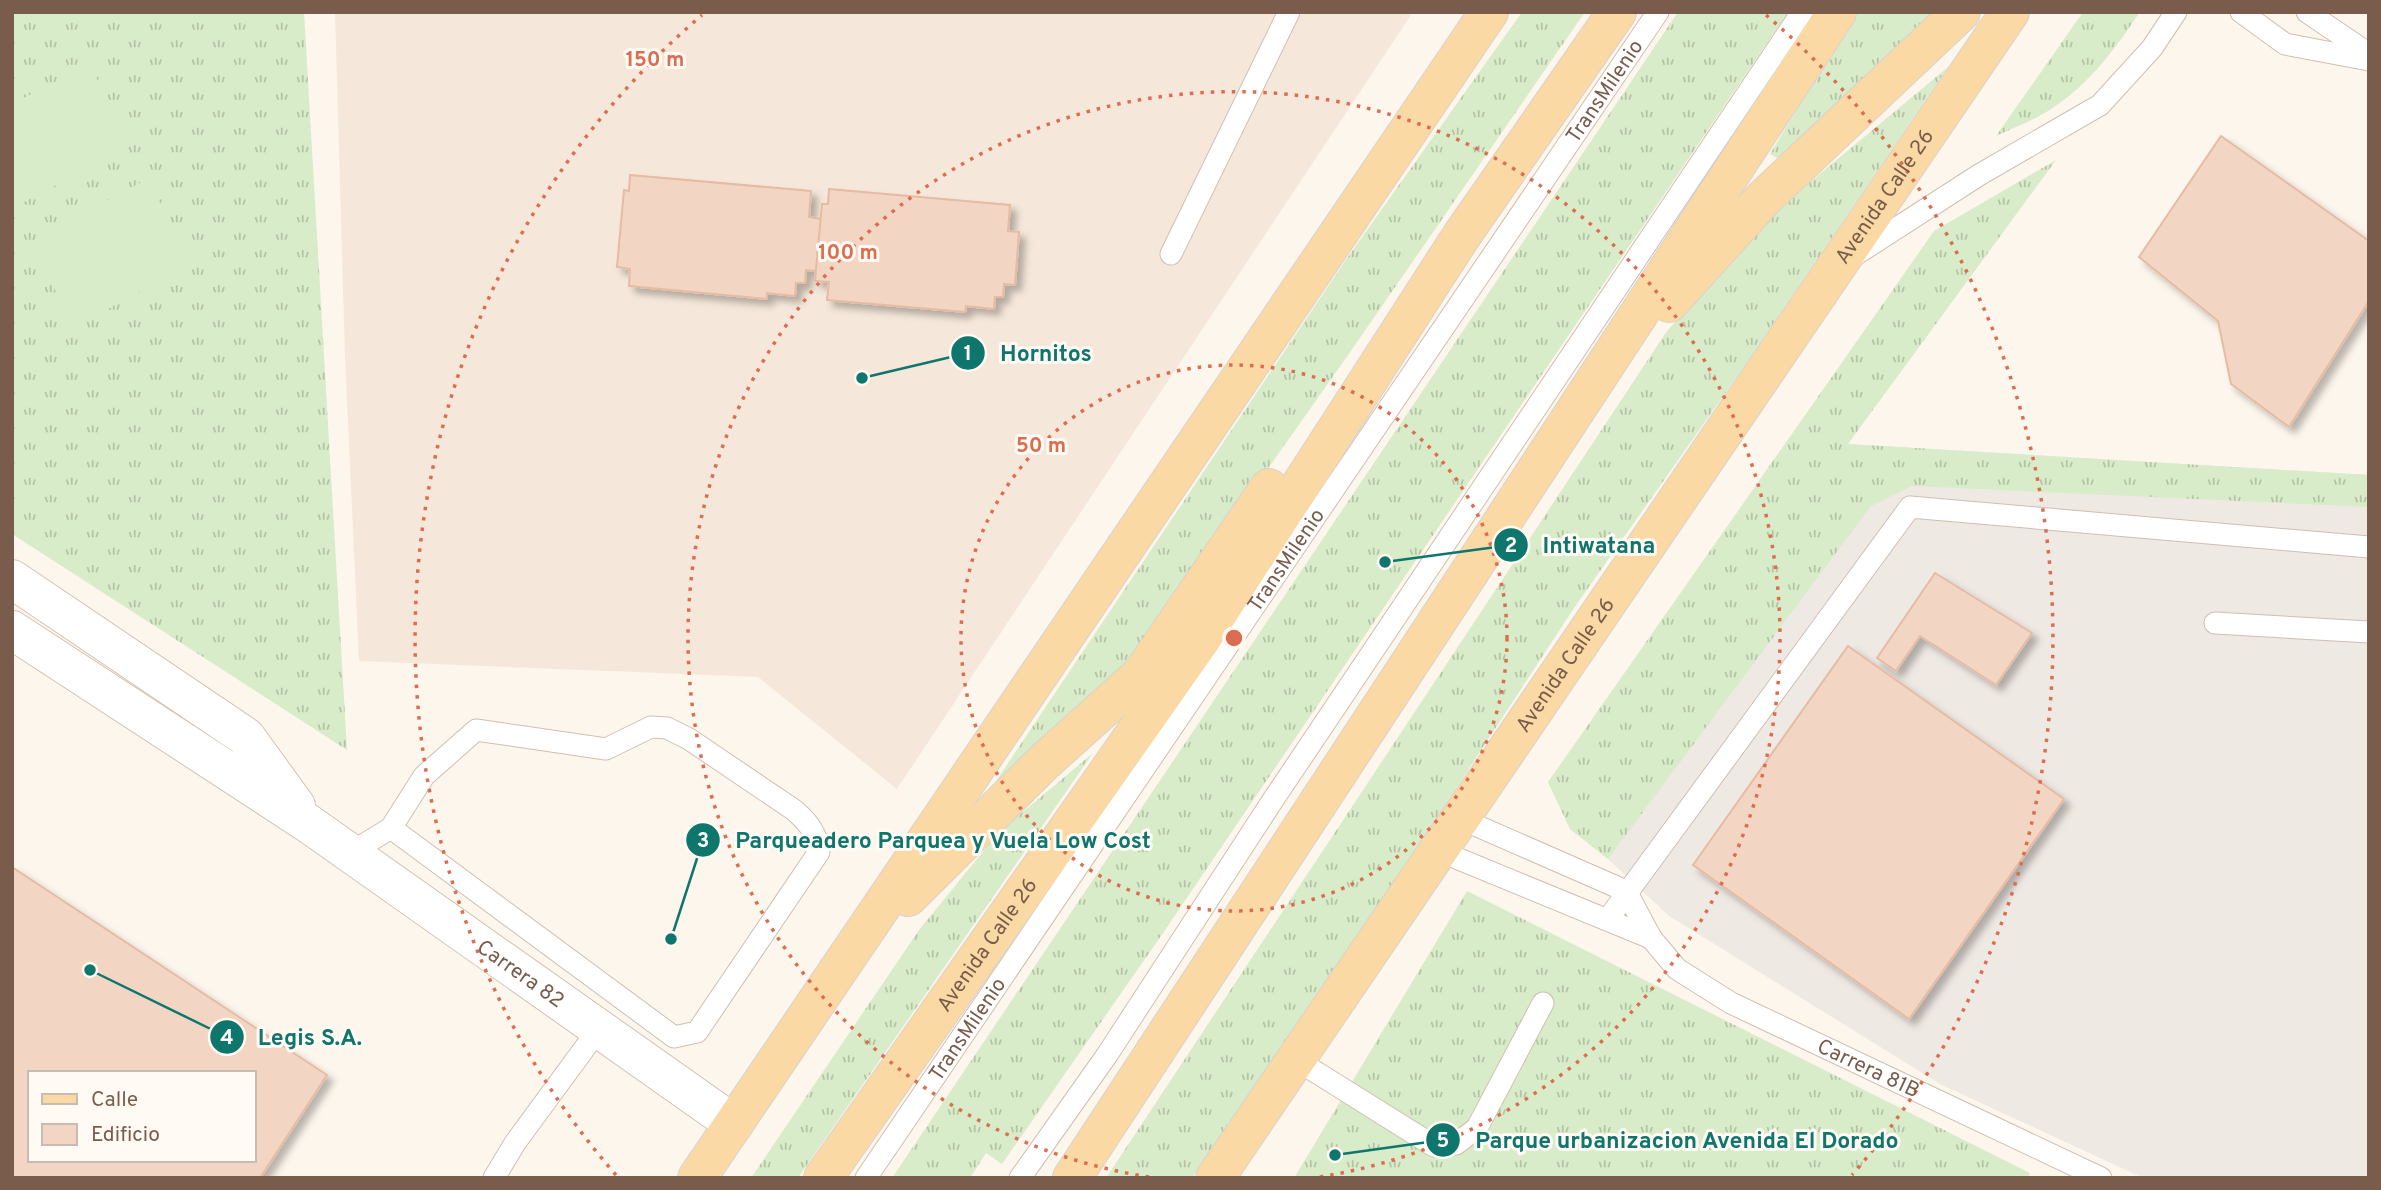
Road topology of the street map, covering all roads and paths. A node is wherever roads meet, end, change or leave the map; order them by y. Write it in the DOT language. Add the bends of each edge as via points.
graph roads {
  1 [pos="1289,12"];
  2 [pos="1489,12"];
  3 [pos="1617,12"];
  4 [pos="1658,12"];
  5 [pos="1802,12"];
  6 [pos="1837,12"];
  7 [pos="1961,12"];
  8 [pos="2010,12"];
  9 [pos="2176,12"];
  10 [pos="2241,12"];
  11 [pos="2307,12"];
  12 [pos="2369,54"];
  13 [pos="2369,60"];
  14 [pos="1171,254"];
  15 [pos="1839,265"];
  16 [pos="1420,301"];
  17 [pos="1591,391"];
  18 [pos="2369,547"];
  19 [pos="12,579"];
  20 [pos="2214,623"];
  21 [pos="12,630"];
  22 [pos="2369,632"];
  23 [pos="1459,818"];
  24 [pos="309,824"];
  25 [pos="391,828"];
  26 [pos="1437,850"];
  27 [pos="350,853"];
  28 [pos="1626,891"];
  29 [pos="1608,919"];
  30 [pos="1651,938"];
  31 [pos="849,955"];
  32 [pos="1543,1003"];
  33 [pos="598,1030"];
  34 [pos="1295,1059"];
  35 [pos="734,1124"];
  36 [pos="494,1178"];
  37 [pos="697,1178"];
  38 [pos="823,1178"];
  39 [pos="866,1178"];
  40 [pos="1020,1178"];
  41 [pos="1072,1178"];
  42 [pos="1215,1178"];
  43 [pos="2101,1178"];
  1 -- 14 [label="lane"];
  2 -- 31 [label="main road"];
  3 -- 16 [label="main road, Avenida Calle 26"];
  4 -- 39 [label="lane, TransMilenio"];
  5 -- 40 [label="lane" via="1107,1055"];
  6 -- 17 [label="main road"];
  7 -- 17 [label="main road" via="1764,198"];
  8 -- 15 [label="main road, Avenida Calle 26"];
  9 -- 15 [label="lane" via="2152,48 2100,105 1979,175"];
  10 -- 13 [label="lane" via="2285,44"];
  11 -- 12 [label="lane"];
  15 -- 23 [label="main road, Avenida Calle 26"];
  16 -- 31 [label="main road" via="1268,488 1141,675 1044,762"];
  16 -- 38 [label="main road, Avenida Calle 26" via="1202,638"];
  17 -- 41 [label="main road"];
  18 -- 28 [label="lane" via="1910,507"];
  19 -- 24 [label="street, Carrera 82" via="246,737"];
  20 -- 22 [label="lane"];
  21 -- 24 [label="street, Carrera 82"];
  23 -- 26 [label="main road, Avenida Calle 26"];
  23 -- 28 [label="lane"];
  24 -- 27 [label="street, Carrera 82"];
  25 -- 25 [label="lane" via="424,776 476,730 606,749 650,727 667,728 689,738 794,810 817,838 820,852 697,1032 674,1037"];
  25 -- 27 [label="lane"];
  26 -- 29 [label="lane, Carrera 81B"];
  26 -- 34 [label="main road, Avenida Calle 26"];
  27 -- 33 [label="street, Carrera 82"];
  28 -- 29 [label="lane"];
  28 -- 30 [label="lane, Carrera 81B"];
  29 -- 30 [label="lane, Carrera 81B"];
  30 -- 43 [label="lane, Carrera 81B" via="1677,969 1731,1003"];
  31 -- 35 [label="main road"];
  32 -- 34 [label="lane" via="1477,1128 1456,1144 1434,1146"];
  33 -- 35 [label="street, Carrera 82"];
  33 -- 36 [label="lane"];
  34 -- 42 [label="main road, Avenida Calle 26"];
  35 -- 37 [label="main road"];
}
